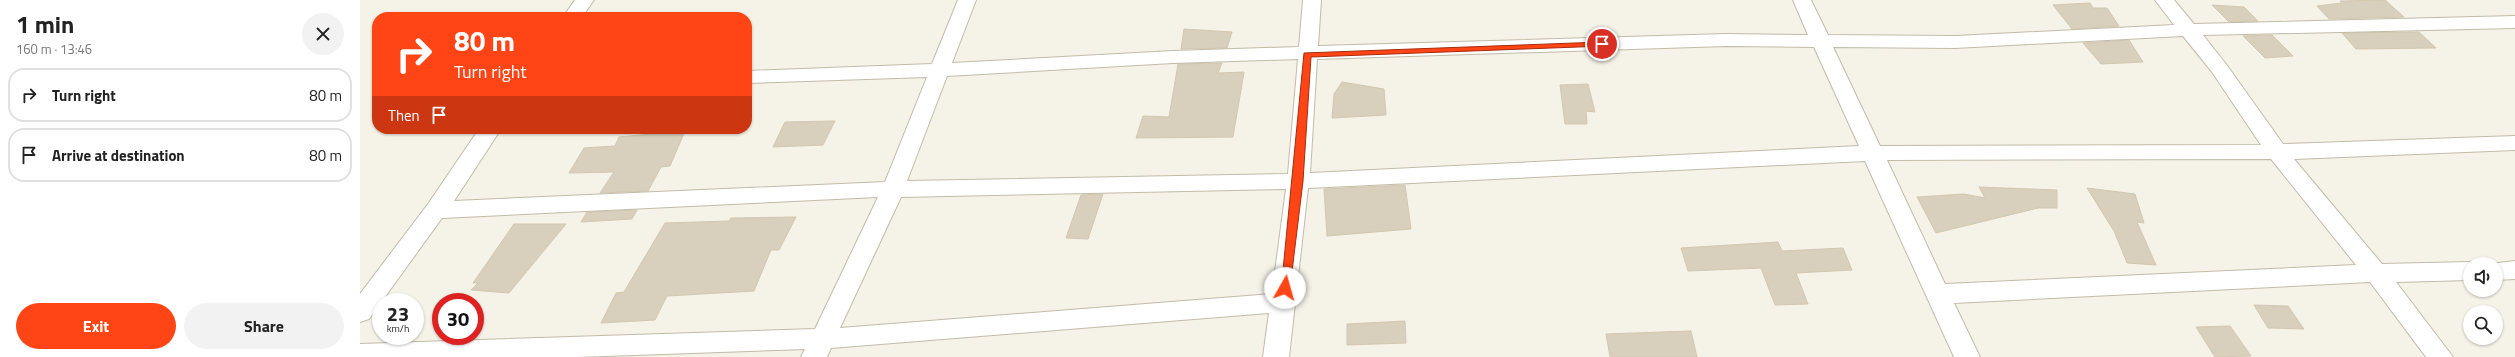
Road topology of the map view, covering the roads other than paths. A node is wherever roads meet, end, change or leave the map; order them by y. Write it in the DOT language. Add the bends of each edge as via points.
graph roads {
  1 [pos="584,0"];
  2 [pos="967,0"];
  3 [pos="1312,0"];
  4 [pos="1802,0"];
  5 [pos="2164,0"];
  6 [pos="576,12"];
  7 [pos="2515,22"];
  8 [pos="2190,30"];
  9 [pos="1822,41"];
  10 [pos="1307,54"];
  11 [pos="939,70"];
  12 [pos="752,77"];
  13 [pos="487,134"];
  14 [pos="2515,143"];
  15 [pos="2277,152"];
  16 [pos="1873,153"];
  17 [pos="1298,181"];
  18 [pos="893,189"];
  19 [pos="436,210"];
  20 [pos="2515,270"];
  21 [pos="2463,271"];
  22 [pos="2503,271"];
  23 [pos="2376,273"];
  24 [pos="1939,294"];
  25 [pos="1283,303"];
  26 [pos="360,312"];
  27 [pos="818,348"];
  28 [pos="360,354"];
  29 [pos="1276,357"];
  30 [pos="1967,357"];
  31 [pos="2440,357"];
  1 -- 6 [label="street"];
  2 -- 11 [label="street"];
  3 -- 10 [label="street"];
  4 -- 9 [label="street"];
  5 -- 8 [label="street"];
  7 -- 8 [label="street"];
  8 -- 9 [label="street" via="1955,42"];
  8 -- 15 [label="street"];
  9 -- 10 [label="street" via="1718,40"];
  9 -- 16 [label="street"];
  10 -- 11 [label="street" via="1166,57"];
  10 -- 17 [label="street"];
  11 -- 12 [label="street"];
  11 -- 18 [label="street"];
  13 -- 19 [label="street"];
  14 -- 15 [label="street"];
  15 -- 16 [label="street"];
  15 -- 23 [label="street"];
  16 -- 17 [label="street"];
  16 -- 24 [label="street"];
  17 -- 18 [label="street"];
  17 -- 25 [label="street"];
  18 -- 19 [label="street"];
  18 -- 27 [label="street"];
  19 -- 26 [label="street"];
  20 -- 22 [label="street"];
  21 -- 23 [label="street"];
  23 -- 24 [label="street"];
  23 -- 31 [label="street"];
  24 -- 30 [label="street"];
  25 -- 27 [label="street"];
  25 -- 29 [label="street"];
  27 -- 28 [label="street"];
}
